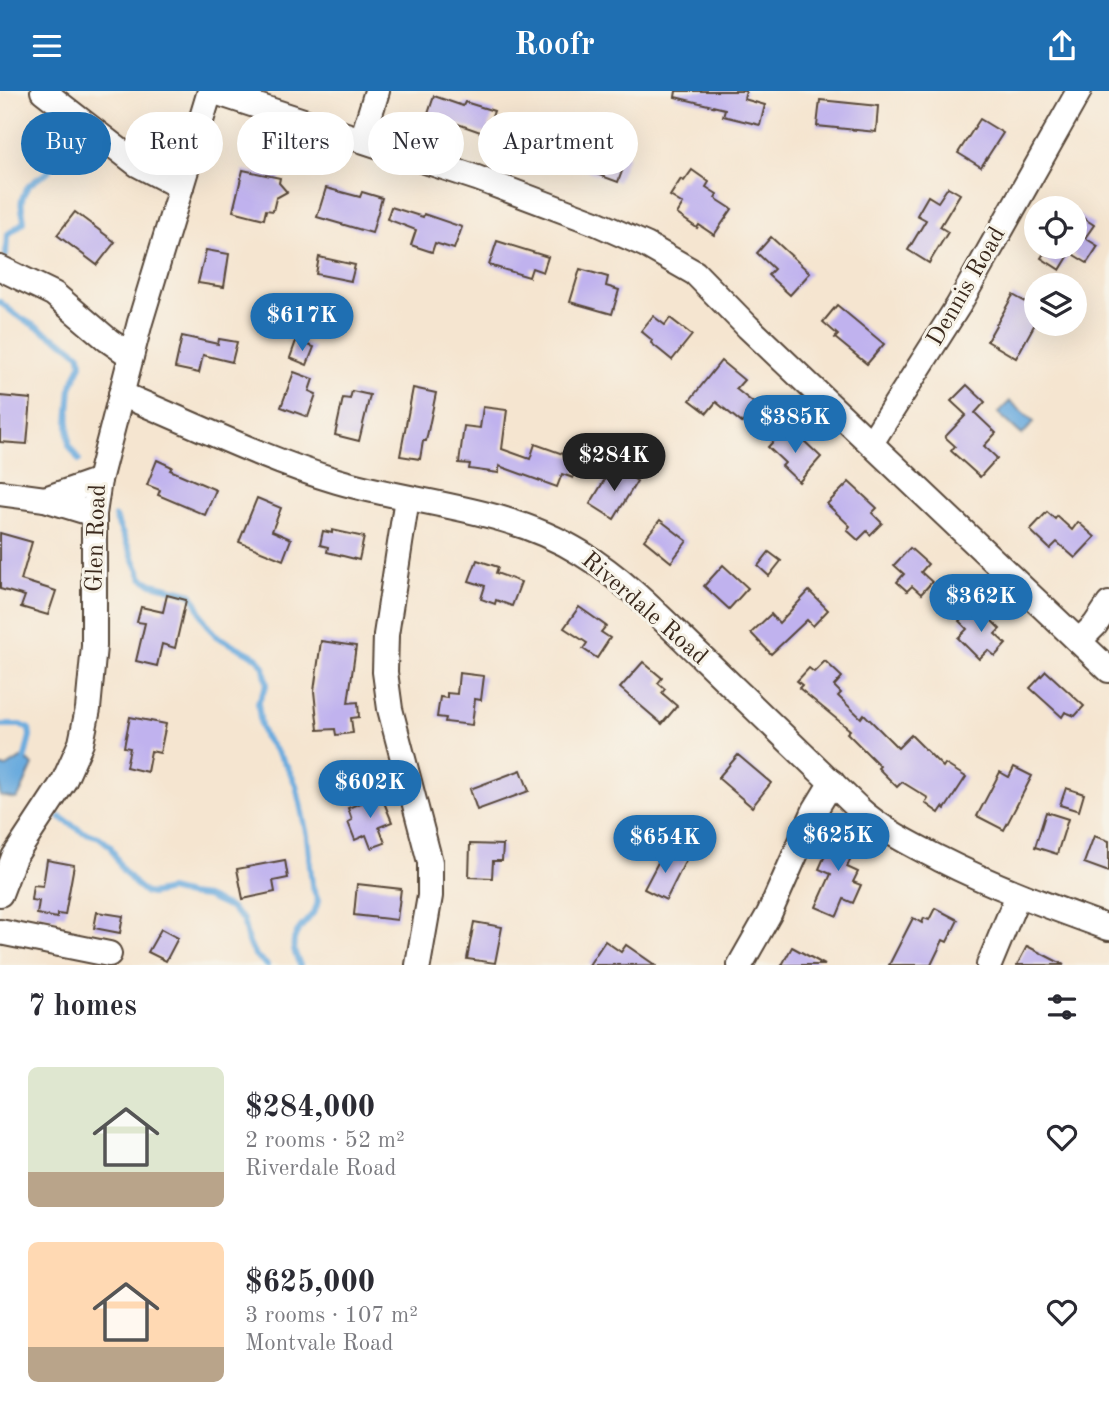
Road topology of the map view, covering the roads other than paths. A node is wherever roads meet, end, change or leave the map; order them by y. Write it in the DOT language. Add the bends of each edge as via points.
graph roads {
  1 [pos="43,91"];
  2 [pos="211,91"];
  3 [pos="376,91"];
  4 [pos="1079,91"];
  5 [pos="362,140"];
  6 [pos="181,187"];
  7 [pos="0,268"];
  8 [pos="131,356"];
  9 [pos="121,394"];
  10 [pos="871,443"];
  11 [pos="99,480"];
  12 [pos="0,493"];
  13 [pos="407,498"];
  14 [pos="45,499"];
  15 [pos="93,514"];
  16 [pos="1109,604"];
  17 [pos="1079,641"];
  18 [pos="1109,670"];
  19 [pos="832,782"];
  20 [pos="0,894"];
  21 [pos="1018,895"];
  22 [pos="1109,928"];
  23 [pos="0,932"];
  24 [pos="109,954"];
  25 [pos="418,965"];
  26 [pos="740,965"];
  27 [pos="989,965"];
  1 -- 6 [label="street" via="126,157"];
  2 -- 5 [label="street"];
  2 -- 6 [label="street, Glen Road"];
  3 -- 5 [label="street"];
  4 -- 10 [label="street, Dennis Road" via="958,306"];
  5 -- 10 [label="street" via="596,223 695,273"];
  6 -- 8 [label="street, Glen Road"];
  7 -- 8 [label="street" via="54,294"];
  8 -- 9 [label="street, Glen Road"];
  9 -- 11 [label="street, Glen Road"];
  9 -- 13 [label="street, Riverdale Road" via="300,468"];
  10 -- 17 [label="street"];
  11 -- 14 [label="street"];
  11 -- 15 [label="street, Glen Road"];
  12 -- 14 [label="street"];
  13 -- 19 [label="street, Riverdale Road" via="506,519 580,552 656,613"];
  13 -- 25 [label="street" via="386,635 385,672 390,709 430,862 430,895"];
  14 -- 15 [label="street"];
  15 -- 20 [label="street, Glen Road" via="94,646 80,743 64,781 14,857"];
  16 -- 17 [label="street"];
  17 -- 18 [label="street"];
  19 -- 21 [label="street, Riverdale Road" via="893,834"];
  19 -- 26 [label="street"];
  21 -- 22 [label="street, Riverdale Road"];
  21 -- 27 [label="street"];
  23 -- 24 [label="street"];
}
